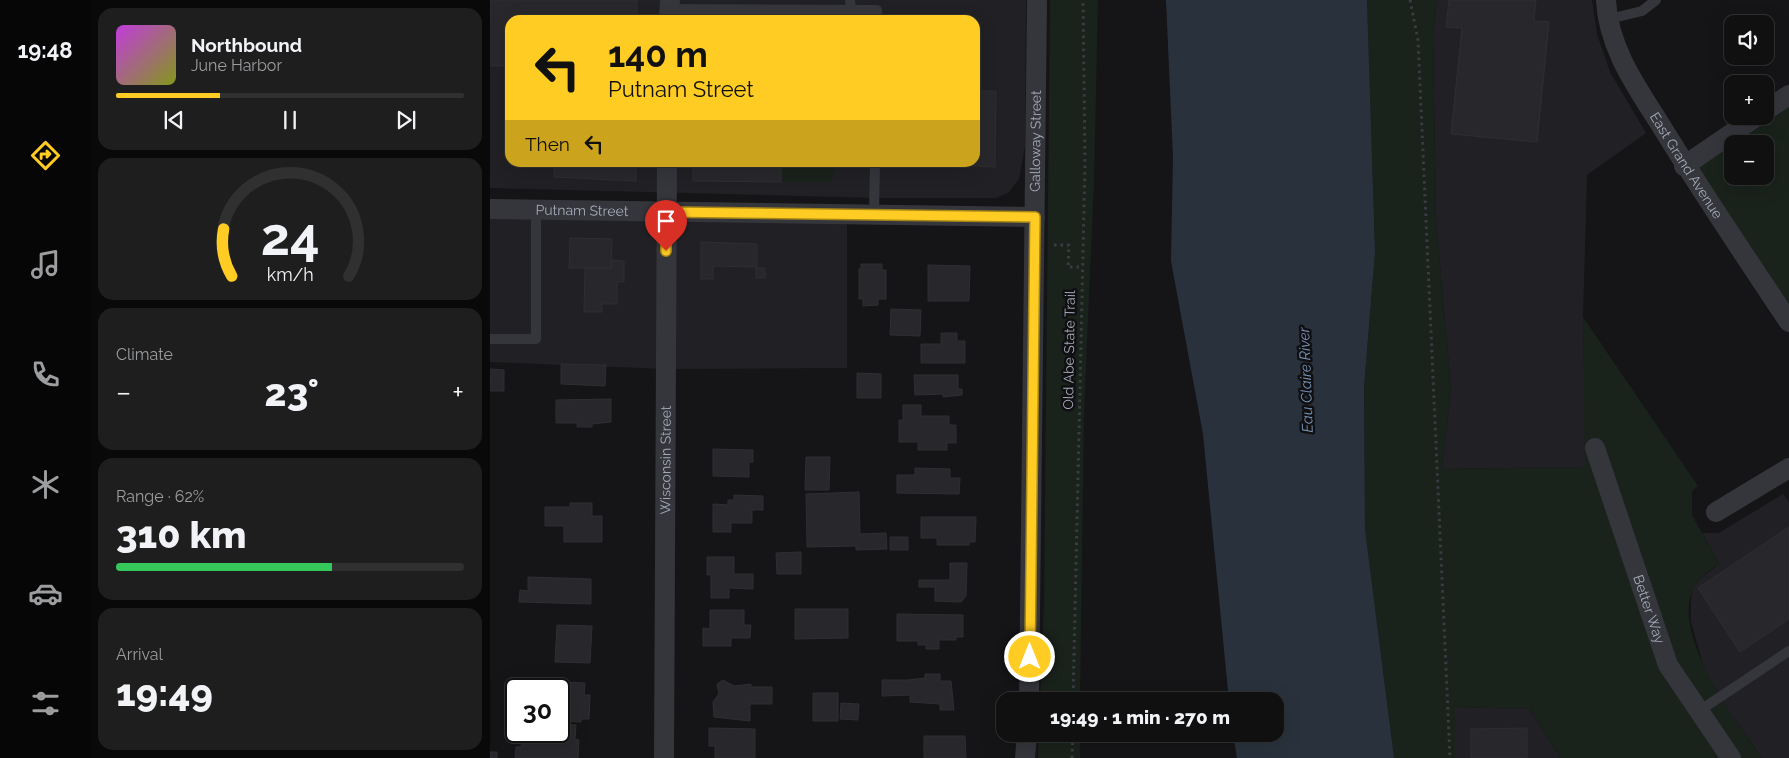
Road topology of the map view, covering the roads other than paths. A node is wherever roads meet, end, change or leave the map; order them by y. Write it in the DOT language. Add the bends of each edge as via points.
graph roads {
  1 [pos="1037,0"];
  2 [pos="1656,0"];
  3 [pos="850,5"];
  4 [pos="1607,9"];
  5 [pos="669,10"];
  6 [pos="878,15"];
  7 [pos="1789,95"];
  8 [pos="1774,105"];
  9 [pos="1744,125"];
  10 [pos="1684,166"];
  11 [pos="667,167"];
  12 [pos="875,167"];
  13 [pos="490,209"];
  14 [pos="536,210"];
  15 [pos="666,212"];
  16 [pos="874,215"];
  17 [pos="1035,217"];
  18 [pos="1789,322"];
  19 [pos="490,339"];
  20 [pos="1595,448"];
  21 [pos="1789,468"];
  22 [pos="1716,512"];
  23 [pos="1789,651"];
  24 [pos="1029,692"];
  25 [pos="1699,711"];
  26 [pos="1026,742"];
  27 [pos="664,758"];
  28 [pos="1025,758"];
  29 [pos="1730,758"];
  1 -- 17 [label="street, Galloway Street"];
  2 -- 4 [label="lane" via="1642,11"];
  3 -- 5 [label="lane"];
  3 -- 6 [label="lane" via="878,10"];
  4 -- 10 [label="street, East Grand Avenue" via="1617,50 1638,92"];
  7 -- 8 [label="street"];
  9 -- 10 [label="street"];
  10 -- 18 [label="street, East Grand Avenue"];
  11 -- 15 [label="street, Wisconsin Street"];
  12 -- 16 [label="lane"];
  13 -- 14 [label="street, Putnam Street"];
  14 -- 15 [label="street, Putnam Street"];
  14 -- 19 [label="lane" via="536,339"];
  15 -- 16 [label="street, Putnam Street"];
  15 -- 27 [label="street, Wisconsin Street"];
  16 -- 17 [label="street, Putnam Street"];
  17 -- 24 [label="street, Galloway Street"];
  20 -- 25 [label="street, Better Way" via="1668,665"];
  21 -- 22 [label="street"];
  23 -- 25 [label="lane"];
  25 -- 29 [label="street, Better Way"];
  26 -- 28 [label="street"];
}
